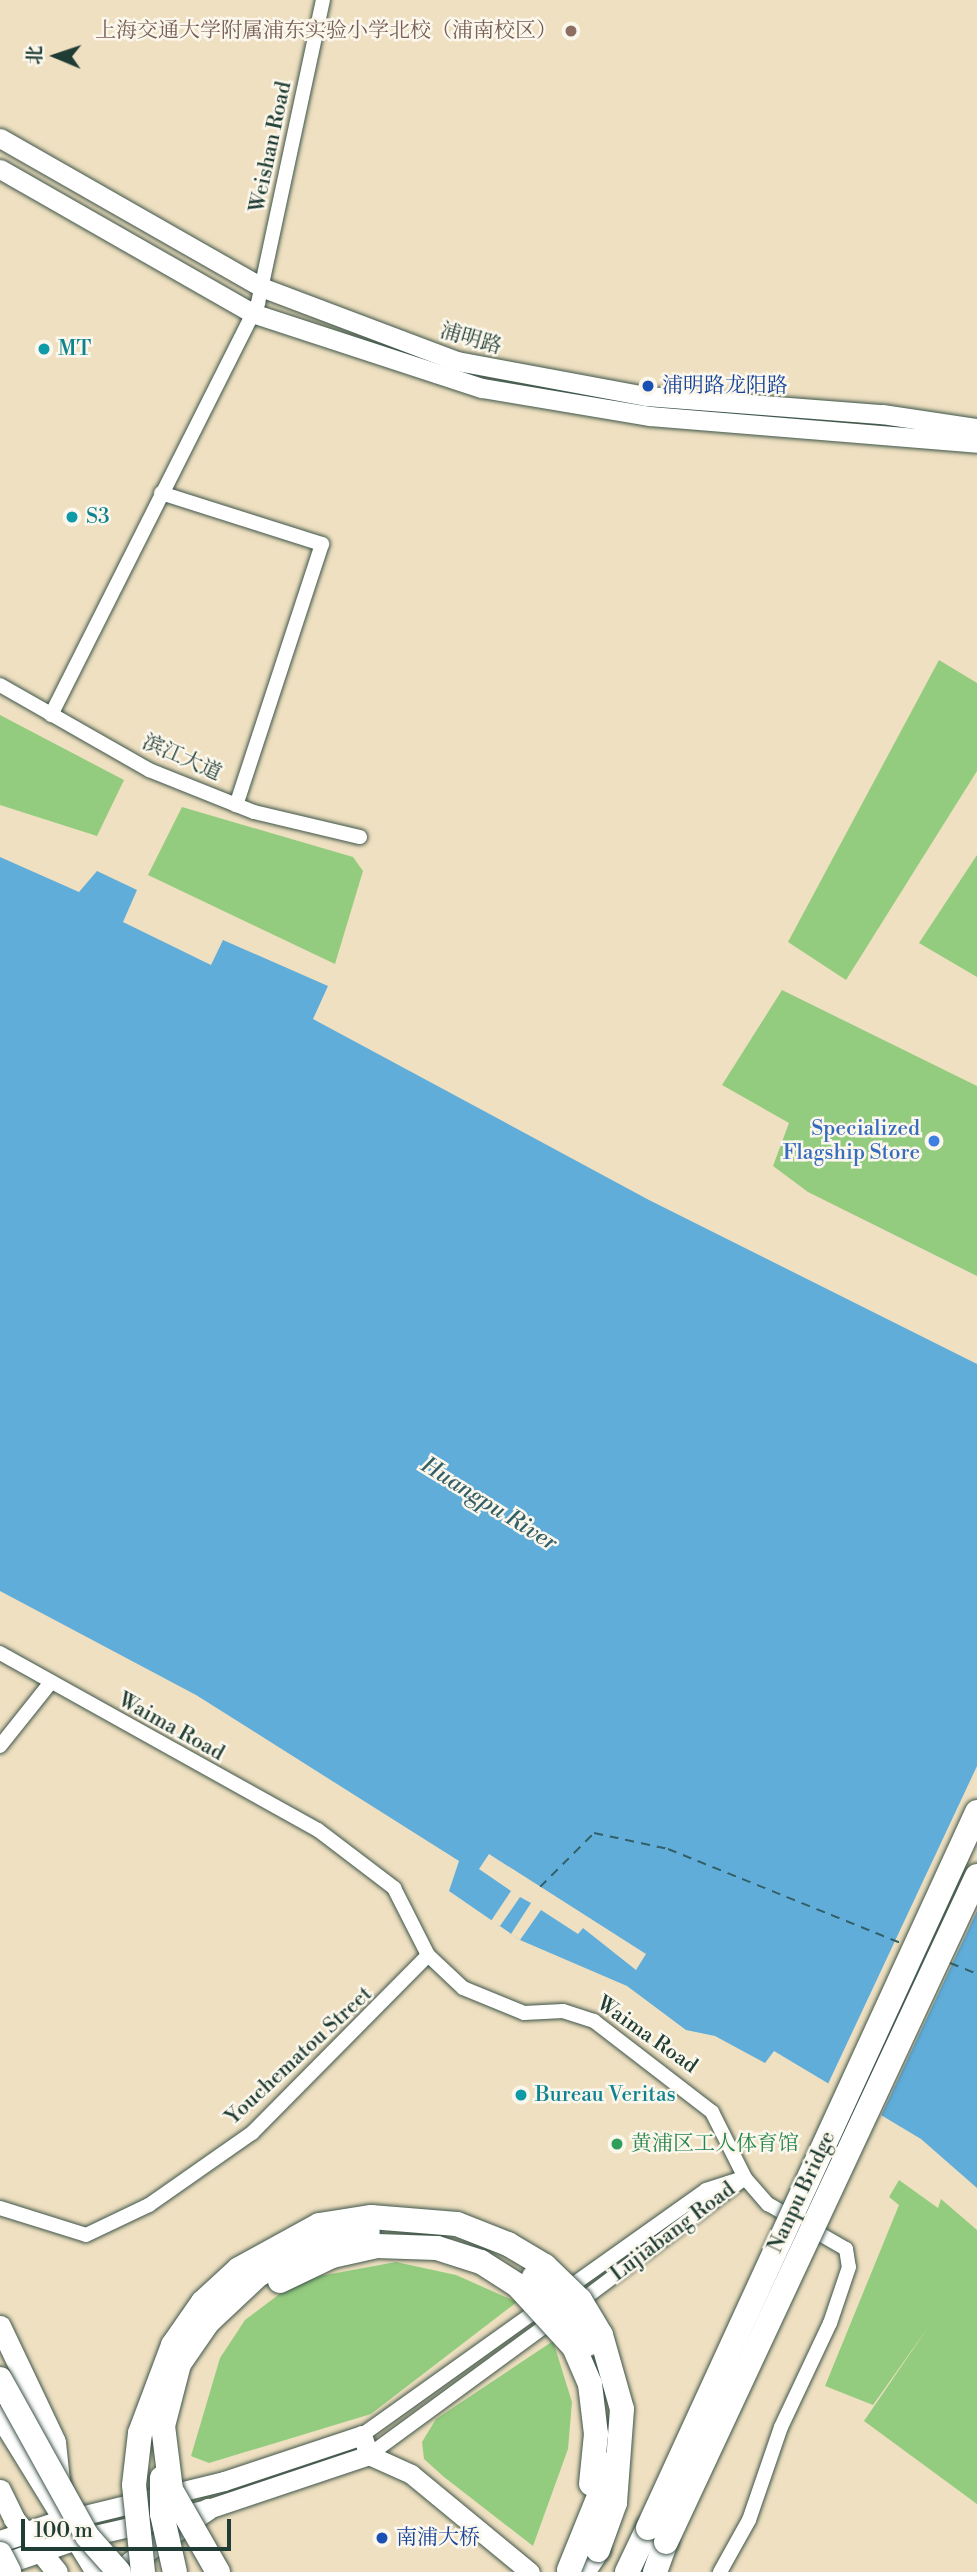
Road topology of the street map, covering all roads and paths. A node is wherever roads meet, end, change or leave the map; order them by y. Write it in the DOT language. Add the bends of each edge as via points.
graph roads {
  1 [pos="323,0"];
  2 [pos="0,138"];
  3 [pos="0,169"];
  4 [pos="257,301"];
  5 [pos="977,428"];
  6 [pos="977,443"];
  7 [pos="161,494"];
  8 [pos="0,684"];
  9 [pos="51,715"];
  10 [pos="236,805"];
  11 [pos="360,837"];
  12 [pos="0,1653"];
  13 [pos="51,1682"];
  14 [pos="0,1746"];
  15 [pos="977,1812"];
  16 [pos="977,1875"];
  17 [pos="428,1955"];
  18 [pos="745,2178"];
  19 [pos="0,2207"];
  20 [pos="0,2326"];
  21 [pos="0,2379"];
  22 [pos="0,2416"];
  23 [pos="362,2435"];
  24 [pos="369,2455"];
  25 [pos="0,2490"];
  26 [pos="208,2509"];
  27 [pos="63,2520"];
  28 [pos="24,2532"];
  29 [pos="72,2540"];
  30 [pos="0,2541"];
  31 [pos="40,2550"];
  32 [pos="0,2554"];
  33 [pos="0,2565"];
  34 [pos="576,2568"];
  35 [pos="119,2571"];
  36 [pos="9,2572"];
  37 [pos="57,2572"];
  38 [pos="96,2572"];
  39 [pos="143,2572"];
  40 [pos="175,2572"];
  41 [pos="218,2572"];
  42 [pos="530,2572"];
  43 [pos="627,2572"];
  44 [pos="655,2572"];
  45 [pos="720,2572"];
  1 -- 4 [label="street, Weishan Road"];
  2 -- 4 [label="main road, 浦明路"];
  3 -- 4 [label="main road, 浦明路"];
  4 -- 5 [label="main road, 浦明路" via="457,361 546,382"];
  4 -- 6 [label="main road, 浦明路" via="522,399"];
  4 -- 7 [label="street, Weishan Road"];
  7 -- 9 [label="street, Weishan Road"];
  7 -- 10 [label="street" via="322,544"];
  8 -- 9 [label="street, 滨江大道"];
  9 -- 10 [label="street, 滨江大道" via="149,770"];
  10 -- 11 [label="street, 滨江大道"];
  12 -- 13 [label="street, Waima Road"];
  13 -- 14 [label="street"];
  13 -- 17 [label="street, Waima Road" via="318,1830 394,1888"];
  15 -- 43 [label="highway, Nanpu Bridge, bridge"];
  16 -- 44 [label="highway, Nanpu Bridge, bridge"];
  17 -- 18 [label="street, Waima Road" via="463,1989 505,2007 563,2011 594,2021 694,2093 723,2127"];
  17 -- 19 [label="street, Youchematou Street" via="252,2133 149,2205 86,2235"];
  18 -- 23 [label="street, Lujiabang Road" via="706,2190"];
  18 -- 24 [label="street, Lujiabang Road"];
  18 -- 45 [label="street, Waima Road" via="768,2204 839,2241 849,2267 749,2520"];
  20 -- 27 [label="main road" via="55,2442"];
  21 -- 35 [label="highway, bridge" via="87,2536"];
  22 -- 27 [label="main road"];
  23 -- 24 [label="main road"];
  23 -- 27 [label="main road, Lujiabang Road" via="235,2477"];
  24 -- 26 [label="main road, Lujiabang Road"];
  24 -- 42 [label="main road" via="411,2474"];
  25 -- 28 [label="main road"];
  26 -- 29 [label="main road, Lujiabang Road"];
  26 -- 35 [label="main road"];
  27 -- 28 [label="main road, Lujiabang Road"];
  27 -- 29 [label="main road"];
  28 -- 30 [label="main road, Lujiabang Road"];
  28 -- 31 [label="main road"];
  29 -- 31 [label="main road, Lujiabang Road"];
  29 -- 35 [label="main road"];
  29 -- 38 [label="main road"];
  31 -- 33 [label="main road, Lujiabang Road"];
  31 -- 37 [label="main road"];
  32 -- 36 [label="highway, bridge"];
  34 -- 39 [label="highway, bridge" via="615,2503 622,2409 601,2335 580,2300 545,2266 508,2244 457,2224 372,2217 319,2225 239,2269 203,2302 173,2345 140,2433 134,2485"];
  34 -- 40 [label="highway, bridge" via="572,2532 592,2473 597,2434 590,2384 574,2347 543,2306 481,2262 437,2248 377,2246 332,2256 269,2286 232,2316 200,2359 174,2414 163,2464 162,2514"];
  34 -- 41 [label="highway, bridge" via="601,2491 608,2432 601,2371 581,2329 539,2281 494,2253 408,2230 359,2233 307,2249 258,2275 208,2322 179,2364 163,2426 171,2490"];
}
